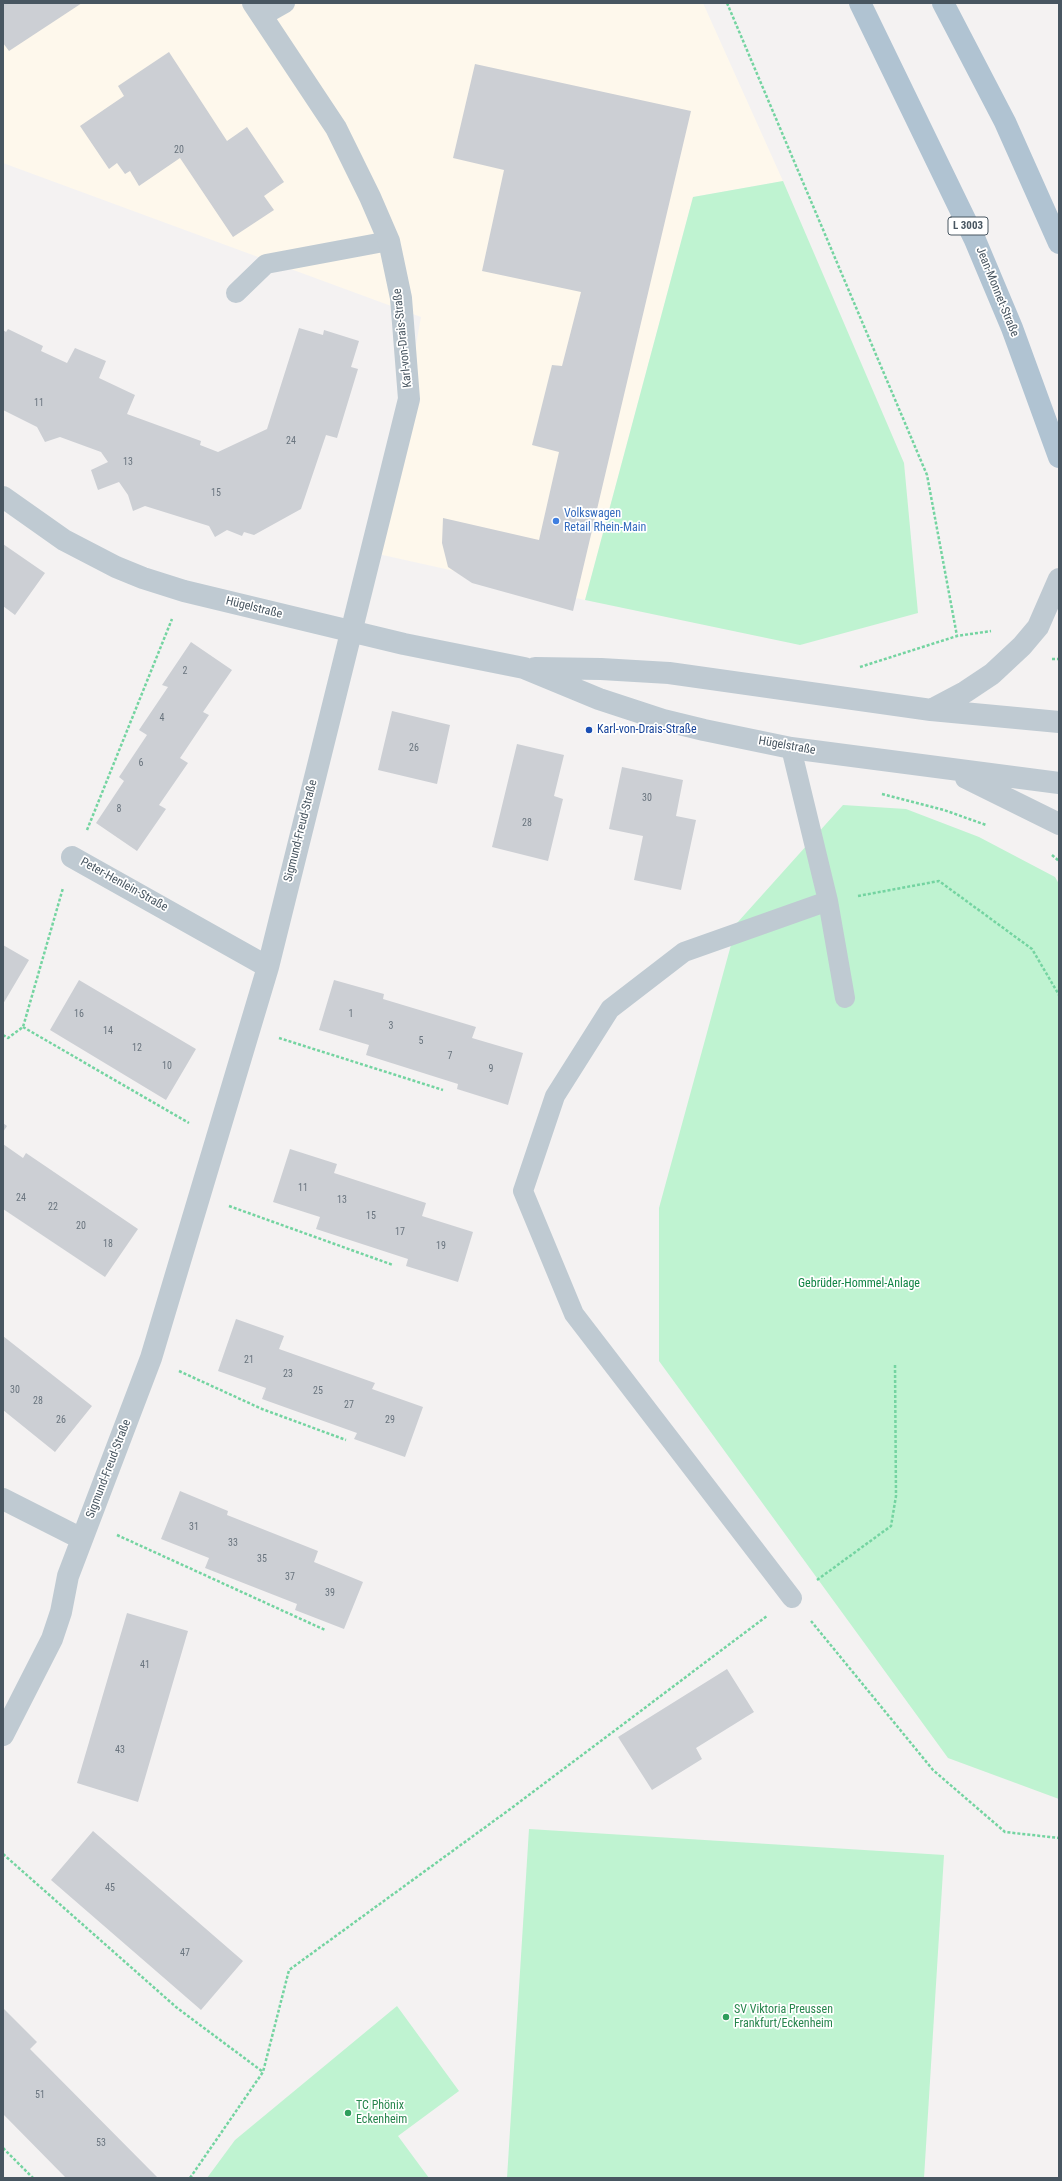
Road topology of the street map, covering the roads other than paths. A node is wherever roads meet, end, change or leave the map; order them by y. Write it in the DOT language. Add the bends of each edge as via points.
graph roads {
  1 [pos="285,3"];
  2 [pos="860,3"];
  3 [pos="943,3"];
  4 [pos="258,10"];
  5 [pos="389,241"];
  6 [pos="1059,243"];
  7 [pos="236,293"];
  8 [pos="1059,457"];
  9 [pos="3,497"];
  10 [pos="1059,579"];
  11 [pos="351,632"];
  12 [pos="524,668"];
  13 [pos="931,710"];
  14 [pos="1059,722"];
  15 [pos="791,748"];
  16 [pos="951,771"];
  17 [pos="1059,783"];
  18 [pos="1059,824"];
  19 [pos="74,857"];
  20 [pos="828,902"];
  21 [pos="268,967"];
  22 [pos="845,998"];
  23 [pos="3,1499"];
  24 [pos="85,1531"];
  25 [pos="792,1598"];
  26 [pos="3,1735"];
  1 -- 4 [label="lane"];
  2 -- 8 [label="main road, Jean-Monnet-Straße / L 3003" via="975,240 1012,328"];
  3 -- 6 [label="main road" via="1005,122"];
  4 -- 5 [label="street, Karl-von-Drais-Straße" via="336,128"];
  5 -- 7 [label="lane" via="266,264"];
  5 -- 11 [label="street, Karl-von-Drais-Straße" via="401,298 409,399"];
  9 -- 11 [label="street, Hügelstraße" via="64,540 143,578 184,591"];
  10 -- 13 [label="street" via="1038,627 1022,646 992,674"];
  11 -- 12 [label="street, Hügelstraße"];
  11 -- 21 [label="street, Sigmund-Freud-Straße"];
  12 -- 13 [label="street, Hügelstraße" via="669,673"];
  12 -- 15 [label="street, Hügelstraße" via="599,699 663,720"];
  13 -- 14 [label="street, Hügelstraße"];
  15 -- 16 [label="street, Hügelstraße"];
  15 -- 20 [label="lane"];
  16 -- 17 [label="street, Hügelstraße"];
  16 -- 18 [label="street"];
  19 -- 21 [label="street, Peter-Henlein-Straße"];
  20 -- 22 [label="lane"];
  20 -- 25 [label="lane" via="684,952 610,1009 556,1096 524,1191 574,1314"];
  21 -- 24 [label="street, Sigmund-Freud-Straße" via="151,1358"];
  23 -- 24 [label="street"];
  24 -- 26 [label="street, Sigmund-Freud-Straße" via="68,1576 61,1612 52,1639"];
}
